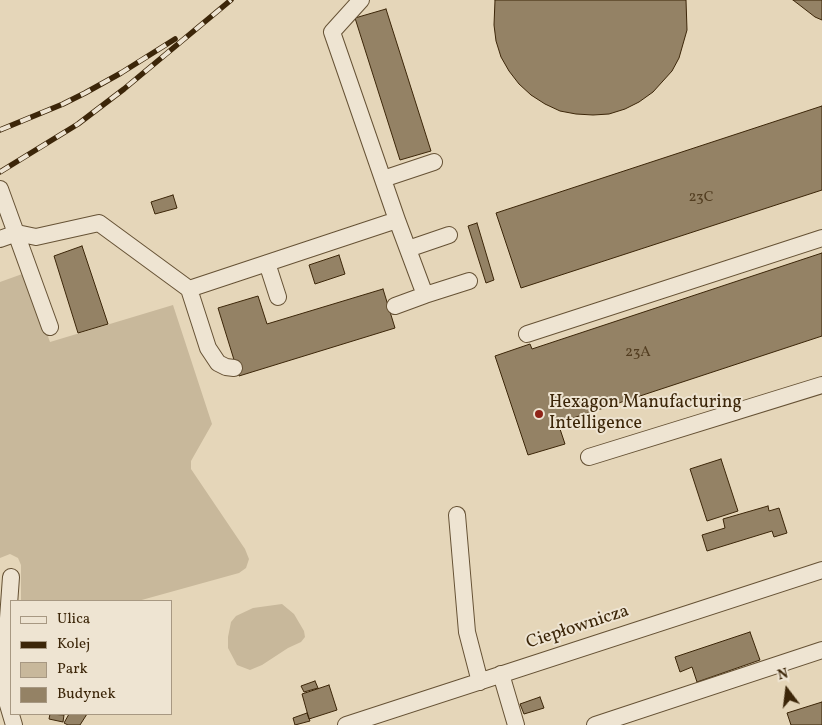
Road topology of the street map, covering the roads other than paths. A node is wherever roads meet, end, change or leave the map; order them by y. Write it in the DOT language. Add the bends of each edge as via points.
graph roads {
  1 [pos="361,0"];
  2 [pos="434,162"];
  3 [pos="383,179"];
  4 [pos="0,188"];
  5 [pos="397,220"];
  6 [pos="17,233"];
  7 [pos="449,235"];
  8 [pos="822,238"];
  9 [pos="0,239"];
  10 [pos="408,249"];
  11 [pos="267,263"];
  12 [pos="469,281"];
  13 [pos="189,289"];
  14 [pos="424,295"];
  15 [pos="278,297"];
  16 [pos="395,306"];
  17 [pos="50,327"];
  18 [pos="527,334"];
  19 [pos="234,368"];
  20 [pos="822,385"];
  21 [pos="589,457"];
  22 [pos="457,515"];
  23 [pos="822,570"];
  24 [pos="11,577"];
  25 [pos="822,650"];
  26 [pos="501,674"];
  27 [pos="480,682"];
  28 [pos="10,712"];
  29 [pos="346,725"];
  30 [pos="516,725"];
  31 [pos="595,725"];
  1 -- 3 [label="street" via="332,32"];
  2 -- 3 [label="street"];
  3 -- 5 [label="street"];
  4 -- 6 [label="street"];
  5 -- 10 [label="street"];
  5 -- 11 [label="street"];
  6 -- 9 [label="street"];
  6 -- 13 [label="street" via="36,237 99,223"];
  6 -- 17 [label="street"];
  7 -- 10 [label="street"];
  8 -- 18 [label="street"];
  10 -- 14 [label="street"];
  11 -- 13 [label="street"];
  11 -- 15 [label="street"];
  12 -- 14 [label="street"];
  13 -- 19 [label="street" via="208,348 218,363"];
  14 -- 16 [label="street"];
  20 -- 21 [label="street"];
  22 -- 27 [label="street" via="467,632"];
  23 -- 26 [label="street, Ciepłownicza"];
  24 -- 28 [label="street" via="3,688"];
  25 -- 31 [label="street"];
  26 -- 27 [label="street, Ciepłownicza"];
  26 -- 30 [label="street"];
  27 -- 29 [label="street, Ciepłownicza"];
}
